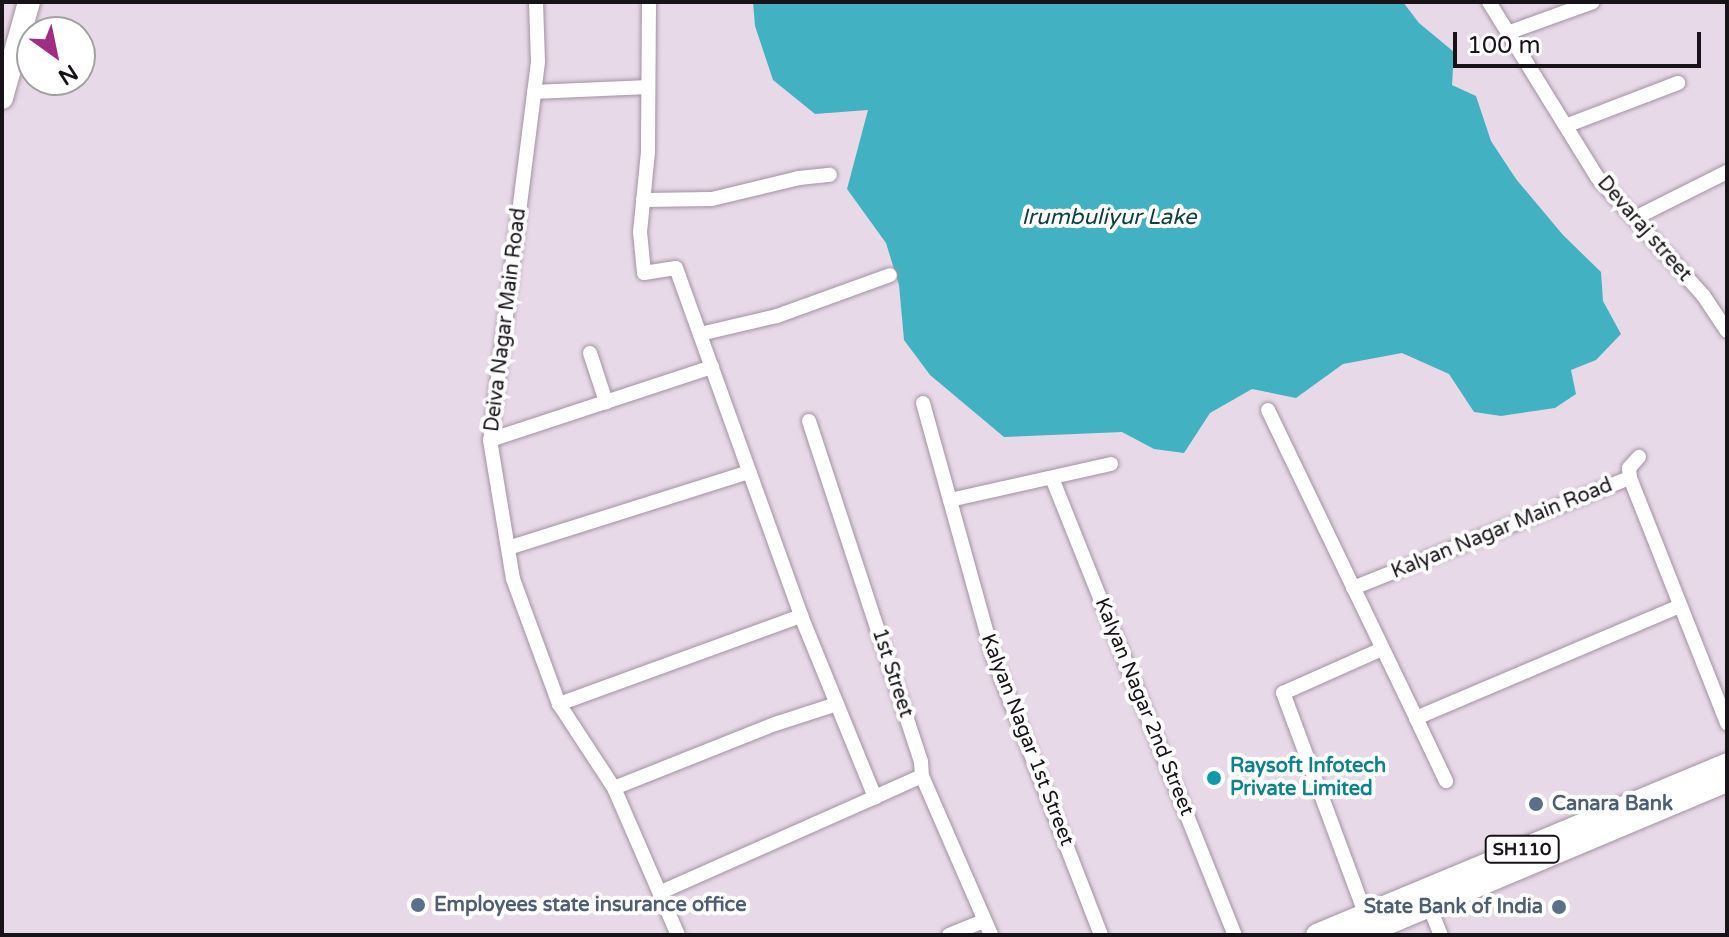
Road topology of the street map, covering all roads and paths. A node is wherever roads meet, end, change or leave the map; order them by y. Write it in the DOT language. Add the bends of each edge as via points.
graph roads {
  1 [pos="29,2"];
  2 [pos="536,2"];
  3 [pos="649,2"];
  4 [pos="1489,2"];
  5 [pos="1593,2"];
  6 [pos="1510,32"];
  7 [pos="1678,83"];
  8 [pos="648,87"];
  9 [pos="534,92"];
  10 [pos="2,98"];
  11 [pos="1568,125"];
  12 [pos="1727,172"];
  13 [pos="830,175"];
  14 [pos="643,200"];
  15 [pos="1635,218"];
  16 [pos="890,275"];
  17 [pos="1727,331"];
  18 [pos="700,334"];
  19 [pos="590,353"];
  20 [pos="712,367"];
  21 [pos="606,402"];
  22 [pos="923,403"];
  23 [pos="1268,410"];
  24 [pos="809,421"];
  25 [pos="490,440"];
  26 [pos="1639,457"];
  27 [pos="1111,464"];
  28 [pos="749,472"];
  29 [pos="1052,478"];
  30 [pos="1630,478"];
  31 [pos="950,500"];
  32 [pos="508,548"];
  33 [pos="1353,588"];
  34 [pos="1678,607"];
  35 [pos="801,616"];
  36 [pos="1382,649"];
  37 [pos="559,704"];
  38 [pos="837,704"];
  39 [pos="1416,718"];
  40 [pos="1727,723"];
  41 [pos="1727,764"];
  42 [pos="922,776"];
  43 [pos="1446,781"];
  44 [pos="1727,781"];
  45 [pos="614,788"];
  46 [pos="875,797"];
  47 [pos="661,892"];
  48 [pos="1429,906"];
  49 [pos="984,921"];
  50 [pos="1362,924"];
  51 [pos="678,935"];
  52 [pos="949,935"];
  53 [pos="991,935"];
  54 [pos="1101,935"];
  55 [pos="1235,935"];
  56 [pos="1317,935"];
  57 [pos="1441,935"];
  1 -- 10 [label="main road"];
  2 -- 9 [label="street, Deiva Nagar Main Road"];
  3 -- 8 [label="street"];
  4 -- 6 [label="street, Devaraj street"];
  5 -- 6 [label="street"];
  6 -- 11 [label="street, Devaraj street"];
  7 -- 11 [label="street"];
  8 -- 9 [label="street"];
  8 -- 14 [label="street"];
  9 -- 25 [label="street, Deiva Nagar Main Road"];
  11 -- 15 [label="street, Devaraj street" via="1597,177"];
  12 -- 15 [label="street"];
  13 -- 14 [label="street" via="712,199"];
  14 -- 18 [label="street" via="644,273 676,268"];
  15 -- 17 [label="street, Devaraj street" via="1703,295"];
  16 -- 18 [label="street" via="777,316"];
  18 -- 20 [label="street"];
  19 -- 21 [label="street"];
  20 -- 21 [label="street"];
  20 -- 28 [label="street"];
  21 -- 25 [label="street"];
  22 -- 31 [label="street, Kalyan Nagar 1st Street"];
  23 -- 33 [label="street"];
  24 -- 42 [label="street, 1st Street"];
  25 -- 32 [label="street, Deiva Nagar Main Road"];
  26 -- 30 [label="street" via="1629,468"];
  27 -- 29 [label="street"];
  28 -- 32 [label="street"];
  28 -- 35 [label="street"];
  29 -- 31 [label="street"];
  29 -- 55 [label="street, Kalyan Nagar 2nd Street"];
  30 -- 33 [label="street, Kalyan Nagar Main Road"];
  30 -- 34 [label="street, Kalyan Nagar Main Road"];
  31 -- 54 [label="street, Kalyan Nagar 1st Street" via="994,659"];
  32 -- 37 [label="street, Deiva Nagar Main Road" via="513,579"];
  33 -- 36 [label="street"];
  34 -- 39 [label="street"];
  34 -- 40 [label="street, Kalyan Nagar Main Road"];
  35 -- 37 [label="street"];
  35 -- 38 [label="street"];
  36 -- 39 [label="street"];
  36 -- 50 [label="street" via="1283,693"];
  37 -- 45 [label="street, Deiva Nagar Main Road"];
  38 -- 45 [label="street"];
  38 -- 46 [label="street"];
  39 -- 43 [label="street"];
  41 -- 50 [label="main road, SH110"];
  42 -- 46 [label="street"];
  42 -- 49 [label="street, 1st Street"];
  44 -- 48 [label="main road, SH110"];
  45 -- 47 [label="street, Deiva Nagar Main Road"];
  46 -- 47 [label="street"];
  47 -- 51 [label="street, Deiva Nagar Main Road"];
  48 -- 50 [label="main road, SH110"];
  48 -- 57 [label="street"];
  49 -- 52 [label="street"];
  49 -- 53 [label="street, 1st Street"];
  50 -- 56 [label="main road, SH110"];
}
